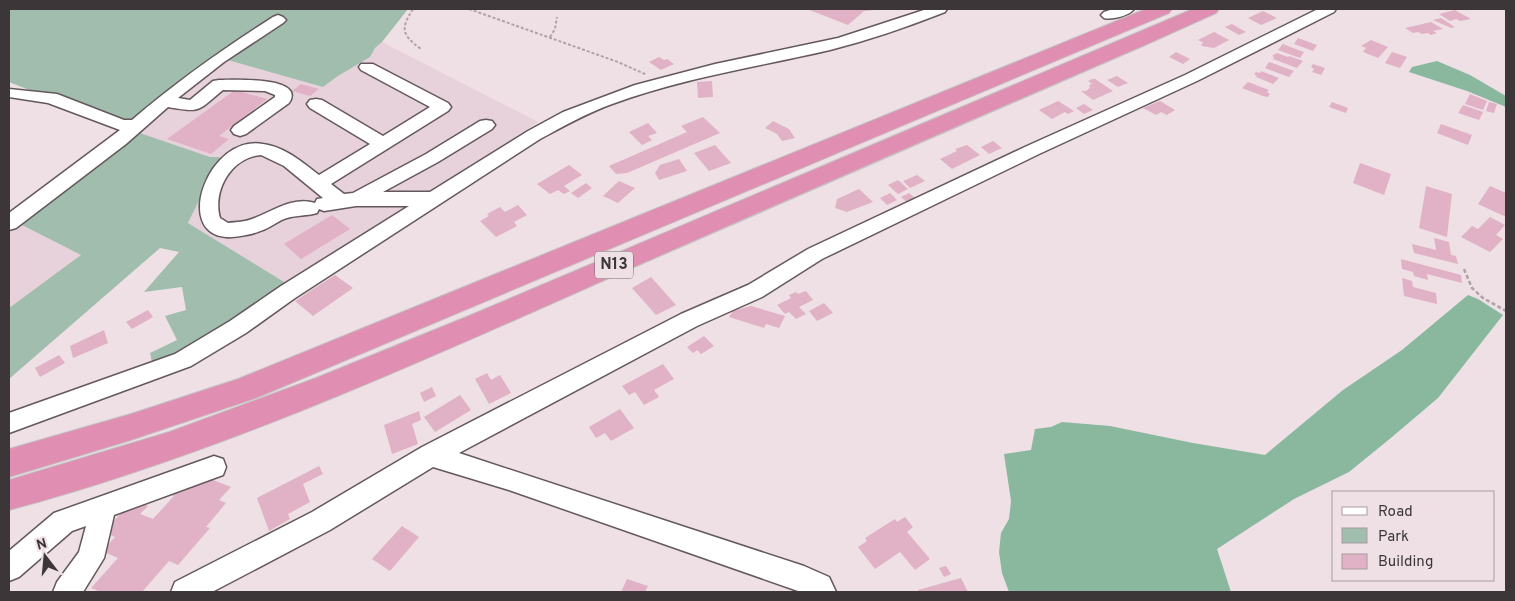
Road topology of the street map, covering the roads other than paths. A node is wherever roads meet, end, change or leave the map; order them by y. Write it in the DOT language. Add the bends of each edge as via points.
graph roads {
  1 [pos="940,9"];
  2 [pos="1127,9"];
  3 [pos="1162,9"];
  4 [pos="1209,9"];
  5 [pos="1329,9"];
  6 [pos="1109,15"];
  7 [pos="278,20"];
  8 [pos="367,67"];
  9 [pos="12,93"];
  10 [pos="164,101"];
  11 [pos="316,104"];
  12 [pos="486,125"];
  13 [pos="135,126"];
  14 [pos="240,130"];
  15 [pos="383,144"];
  16 [pos="318,184"];
  17 [pos="347,199"];
  18 [pos="436,199"];
  19 [pos="310,208"];
  20 [pos="9,223"];
  21 [pos="272,231"];
  22 [pos="9,424"];
  23 [pos="431,455"];
  24 [pos="9,463"];
  25 [pos="214,467"];
  26 [pos="9,495"];
  27 [pos="102,507"];
  28 [pos="9,568"];
  29 [pos="67,592"];
  30 [pos="185,592"];
  31 [pos="822,592"];
  1 -- 18 [label="street" via="874,33 723,66 612,96 558,120"];
  2 -- 6 [label="street"];
  3 -- 24 [label="highway, N13" via="254,385 131,427"];
  4 -- 26 [label="highway, N13" via="331,384 224,427"];
  5 -- 23 [label="street" via="1191,78 832,245 755,291 690,320"];
  7 -- 10 [label="street" via="218,59"];
  8 -- 15 [label="street" via="442,107"];
  9 -- 13 [label="street" via="51,98 122,125"];
  10 -- 13 [label="street"];
  10 -- 14 [label="street" via="193,106 220,86 267,86 283,92 283,99"];
  11 -- 15 [label="street"];
  12 -- 17 [label="street" via="432,158"];
  13 -- 20 [label="street"];
  15 -- 16 [label="street"];
  16 -- 17 [label="street"];
  16 -- 19 [label="street" via="293,165 261,149 228,160 220,172 208,209 212,222 226,230 255,226 282,212"];
  17 -- 18 [label="street"];
  17 -- 19 [label="street"];
  18 -- 22 [label="street" via="183,360"];
  19 -- 21 [label="street"];
  23 -- 30 [label="street" via="321,521"];
  23 -- 31 [label="street" via="804,579"];
  25 -- 27 [label="street"];
  27 -- 28 [label="street" via="63,522"];
  27 -- 29 [label="street" via="91,558"];
}
